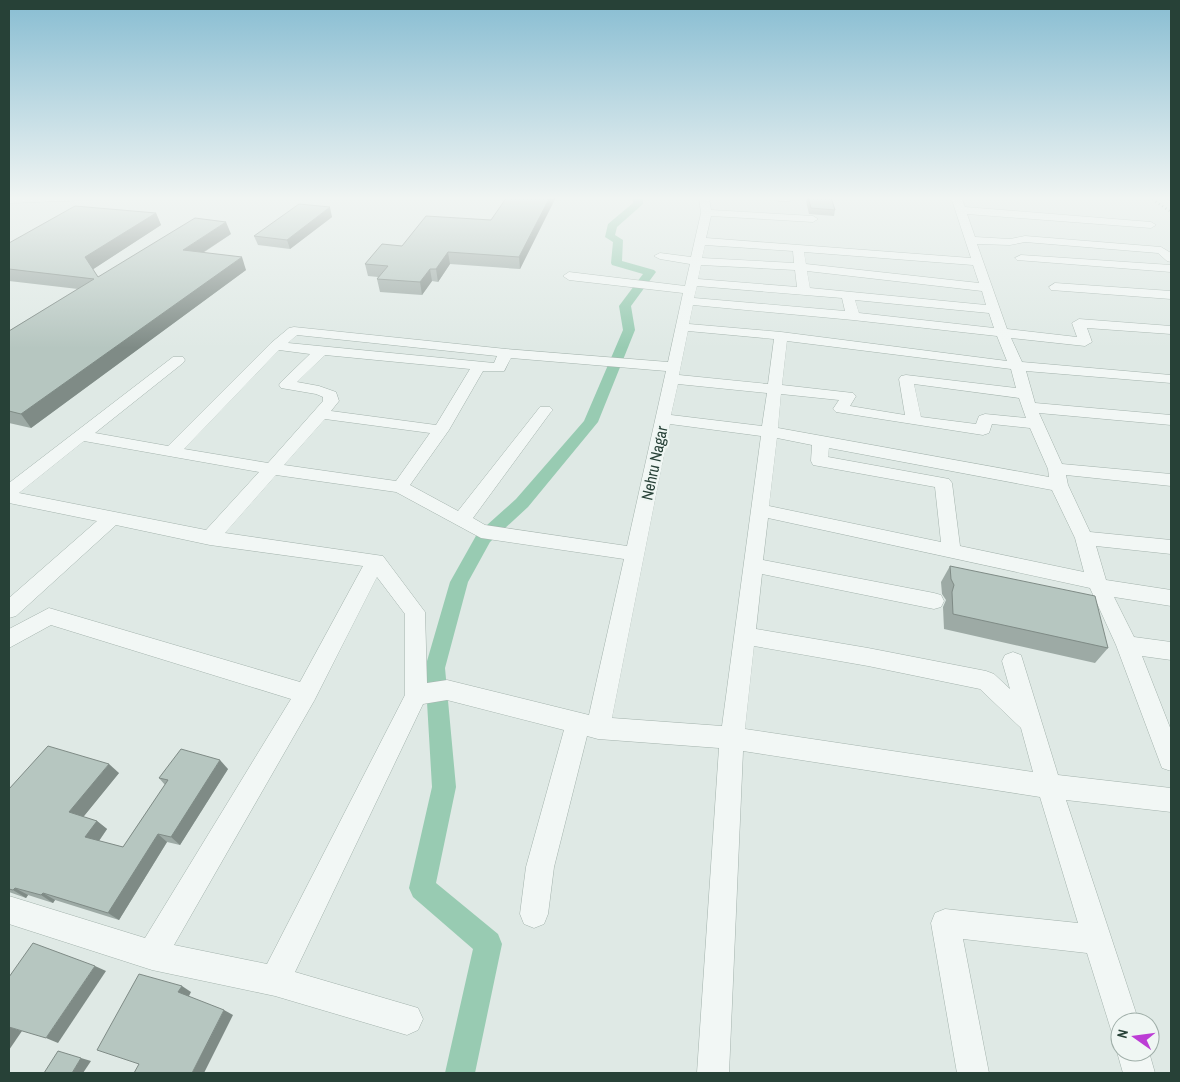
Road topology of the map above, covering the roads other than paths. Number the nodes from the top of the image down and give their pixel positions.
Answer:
1 (698, 247) edge
2 (791, 247) edge
3 (972, 247) edge
4 (1130, 247) edge
5 (798, 248) junction
6 (660, 256) dead end
7 (1021, 258) dead end
8 (1171, 259) edge
9 (695, 261) junction
10 (978, 262) junction
11 (800, 267) junction
12 (1171, 269) edge
13 (569, 276) dead end
14 (640, 285) joint
15 (1055, 287) dead end
16 (987, 288) junction
17 (690, 291) junction
18 (804, 291) junction
19 (847, 295) junction
20 (1171, 295) edge
21 (994, 310) junction
22 (853, 316) junction
23 (683, 327) junction
24 (1171, 330) edge
25 (1002, 333) junction
26 (782, 336) junction
27 (276, 346) junction
28 (321, 351) junction
29 (506, 353) junction
30 (178, 360) dead end
31 (478, 366) junction
32 (1017, 366) junction
33 (672, 373) junction
34 (1171, 379) edge
35 (775, 388) junction
36 (1027, 400) junction
37 (545, 410) dead end
38 (321, 414) junction
39 (663, 419) junction
40 (1171, 420) edge
41 (914, 421) junction
42 (1036, 424) junction
43 (440, 430) junction
44 (771, 432) junction
45 (82, 436) junction
46 (821, 441) junction
47 (171, 452) junction
48 (270, 469) junction
49 (1058, 477) junction
50 (1171, 480) edge
51 (400, 487) junction
52 (9, 492) edge
53 (9, 497) edge
54 (761, 510) junction
55 (112, 518) junction
56 (462, 519) junction
57 (210, 538) junction
58 (1084, 538) junction
59 (1171, 547) edge
60 (951, 550) junction
61 (635, 554) junction
62 (376, 561) junction
63 (754, 565) junction
64 (1098, 584) junction
65 (1171, 598) edge
66 (934, 601) dead end
67 (9, 610) edge
68 (745, 636) junction
69 (9, 639) edge
70 (1127, 644) junction
71 (1171, 651) edge
72 (1013, 661) dead end
73 (431, 693) junction
74 (306, 694) junction
75 (1030, 722) junction
76 (588, 726) junction
77 (732, 738) junction
78 (1171, 760) edge
79 (1049, 786) junction
80 (1171, 800) edge
81 (9, 910) edge
82 (534, 914) dead end
83 (1097, 940) junction
84 (152, 955) junction
85 (276, 981) junction
86 (1120, 1012) edge
87 (407, 1019) dead end
88 (712, 1073) edge
89 (973, 1073) edge

1 - 9 street, Nehru Nagar
2 - 5 street
3 - 10 street
4 - 8 street
5 - 10 street
5 - 11 street
6 - 9 street
7 - 12 street
9 - 11 street
9 - 17 street, Nehru Nagar
10 - 16 street
11 - 16 street
11 - 18 street
13 - 14 street
14 - 17 street
15 - 20 street
16 - 21 street
17 - 18 street
17 - 22 street
17 - 23 street, Nehru Nagar
18 - 19 street
19 - 21 street
19 - 22 street
21 - 25 street
22 - 25 street
23 - 26 street
23 - 33 street, Nehru Nagar
24 - 25 street
25 - 32 street
26 - 32 street
26 - 35 street
27 - 28 street
27 - 29 street
27 - 47 street
28 - 31 street
28 - 38 street
29 - 31 street
29 - 33 street
30 - 45 street
31 - 43 street
32 - 34 street
32 - 36 street
33 - 35 street
33 - 39 street, Nehru Nagar
35 - 41 street
35 - 44 street
36 - 40 street
36 - 41 street
36 - 42 street
37 - 56 street
38 - 43 street
38 - 48 street
39 - 44 street
39 - 61 street, Nehru Nagar
41 - 42 street
42 - 49 street
43 - 51 street
44 - 46 street
44 - 54 street
45 - 47 street
45 - 52 street
46 - 49 street
46 - 60 street
47 - 48 street
48 - 51 street
48 - 57 street
49 - 50 street
49 - 58 street
51 - 56 street
53 - 55 street
54 - 60 street
54 - 63 street
55 - 57 street
55 - 67 street
56 - 61 street
57 - 62 street
58 - 59 street
58 - 64 street
60 - 64 street
61 - 76 street, Nehru Nagar
62 - 73 street
62 - 74 street
63 - 66 street
63 - 68 street
64 - 65 street
64 - 70 street
68 - 75 street
68 - 77 street
69 - 74 street
70 - 71 street
70 - 78 street
72 - 75 street
73 - 76 street
73 - 85 street
74 - 84 street
75 - 79 street
76 - 77 street
76 - 82 street, Nehru Nagar
77 - 79 street
77 - 88 street
79 - 80 street
79 - 83 street
81 - 84 street
83 - 86 street
83 - 89 street
84 - 85 street
85 - 87 street

